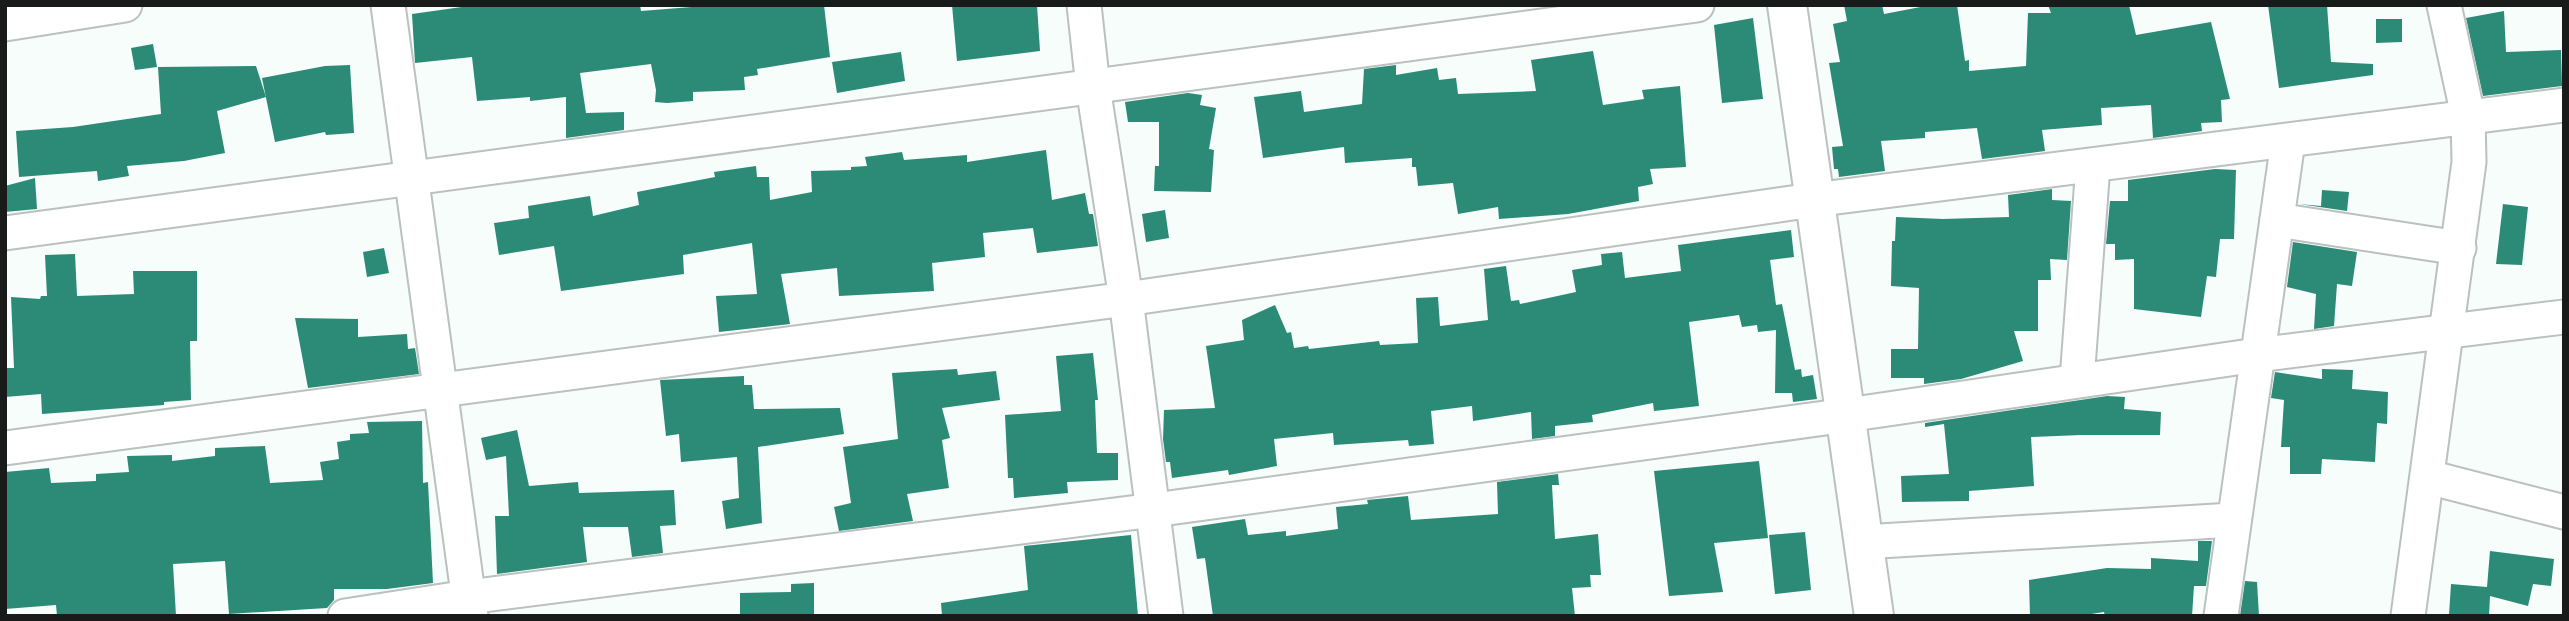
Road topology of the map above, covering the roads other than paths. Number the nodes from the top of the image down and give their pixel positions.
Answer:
1 (125, 5) edge
2 (388, 5) edge
3 (1084, 5) edge
4 (1697, 5) edge
5 (1787, 5) edge
6 (2444, 5) edge
7 (5, 23) edge
8 (1093, 87) junction
9 (2564, 105) edge
10 (2468, 116) junction
11 (2288, 141) junction
12 (2093, 165) junction
13 (411, 179) junction
14 (1813, 200) junction
15 (2277, 220) junction
16 (5, 233) edge
17 (2459, 248) junction
18 (1126, 299) junction
19 (2564, 317) edge
20 (2446, 330) junction
21 (2258, 355) junction
22 (2077, 380) junction
23 (440, 390) junction
24 (1847, 415) junction
25 (5, 448) edge
26 (2428, 477) junction
27 (1154, 510) junction
28 (2564, 512) edge
29 (2233, 520) junction
30 (1863, 542) junction
31 (470, 606) edge
32 (345, 616) edge
33 (1166, 616) edge
34 (1874, 616) edge
35 (2221, 616) edge
36 (2408, 616) edge

1 - 7 street
2 - 13 street
3 - 8 street
4 - 8 street
5 - 14 street
6 - 10 street
8 - 13 street
8 - 18 street
9 - 10 street
10 - 11 street
10 - 17 street
11 - 12 street
11 - 15 street
12 - 14 street
12 - 22 street
13 - 16 street
13 - 23 street
14 - 18 street
14 - 24 street
15 - 17 street
15 - 21 street
17 - 20 street
18 - 23 street
18 - 27 street
19 - 20 street
20 - 21 street
20 - 26 street
21 - 22 street
21 - 29 street
22 - 24 street
23 - 25 street
23 - 31 street
24 - 27 street
24 - 30 street
26 - 28 street
26 - 36 street
27 - 31 street
27 - 33 street
29 - 30 street
29 - 35 street
30 - 34 street
31 - 32 street

